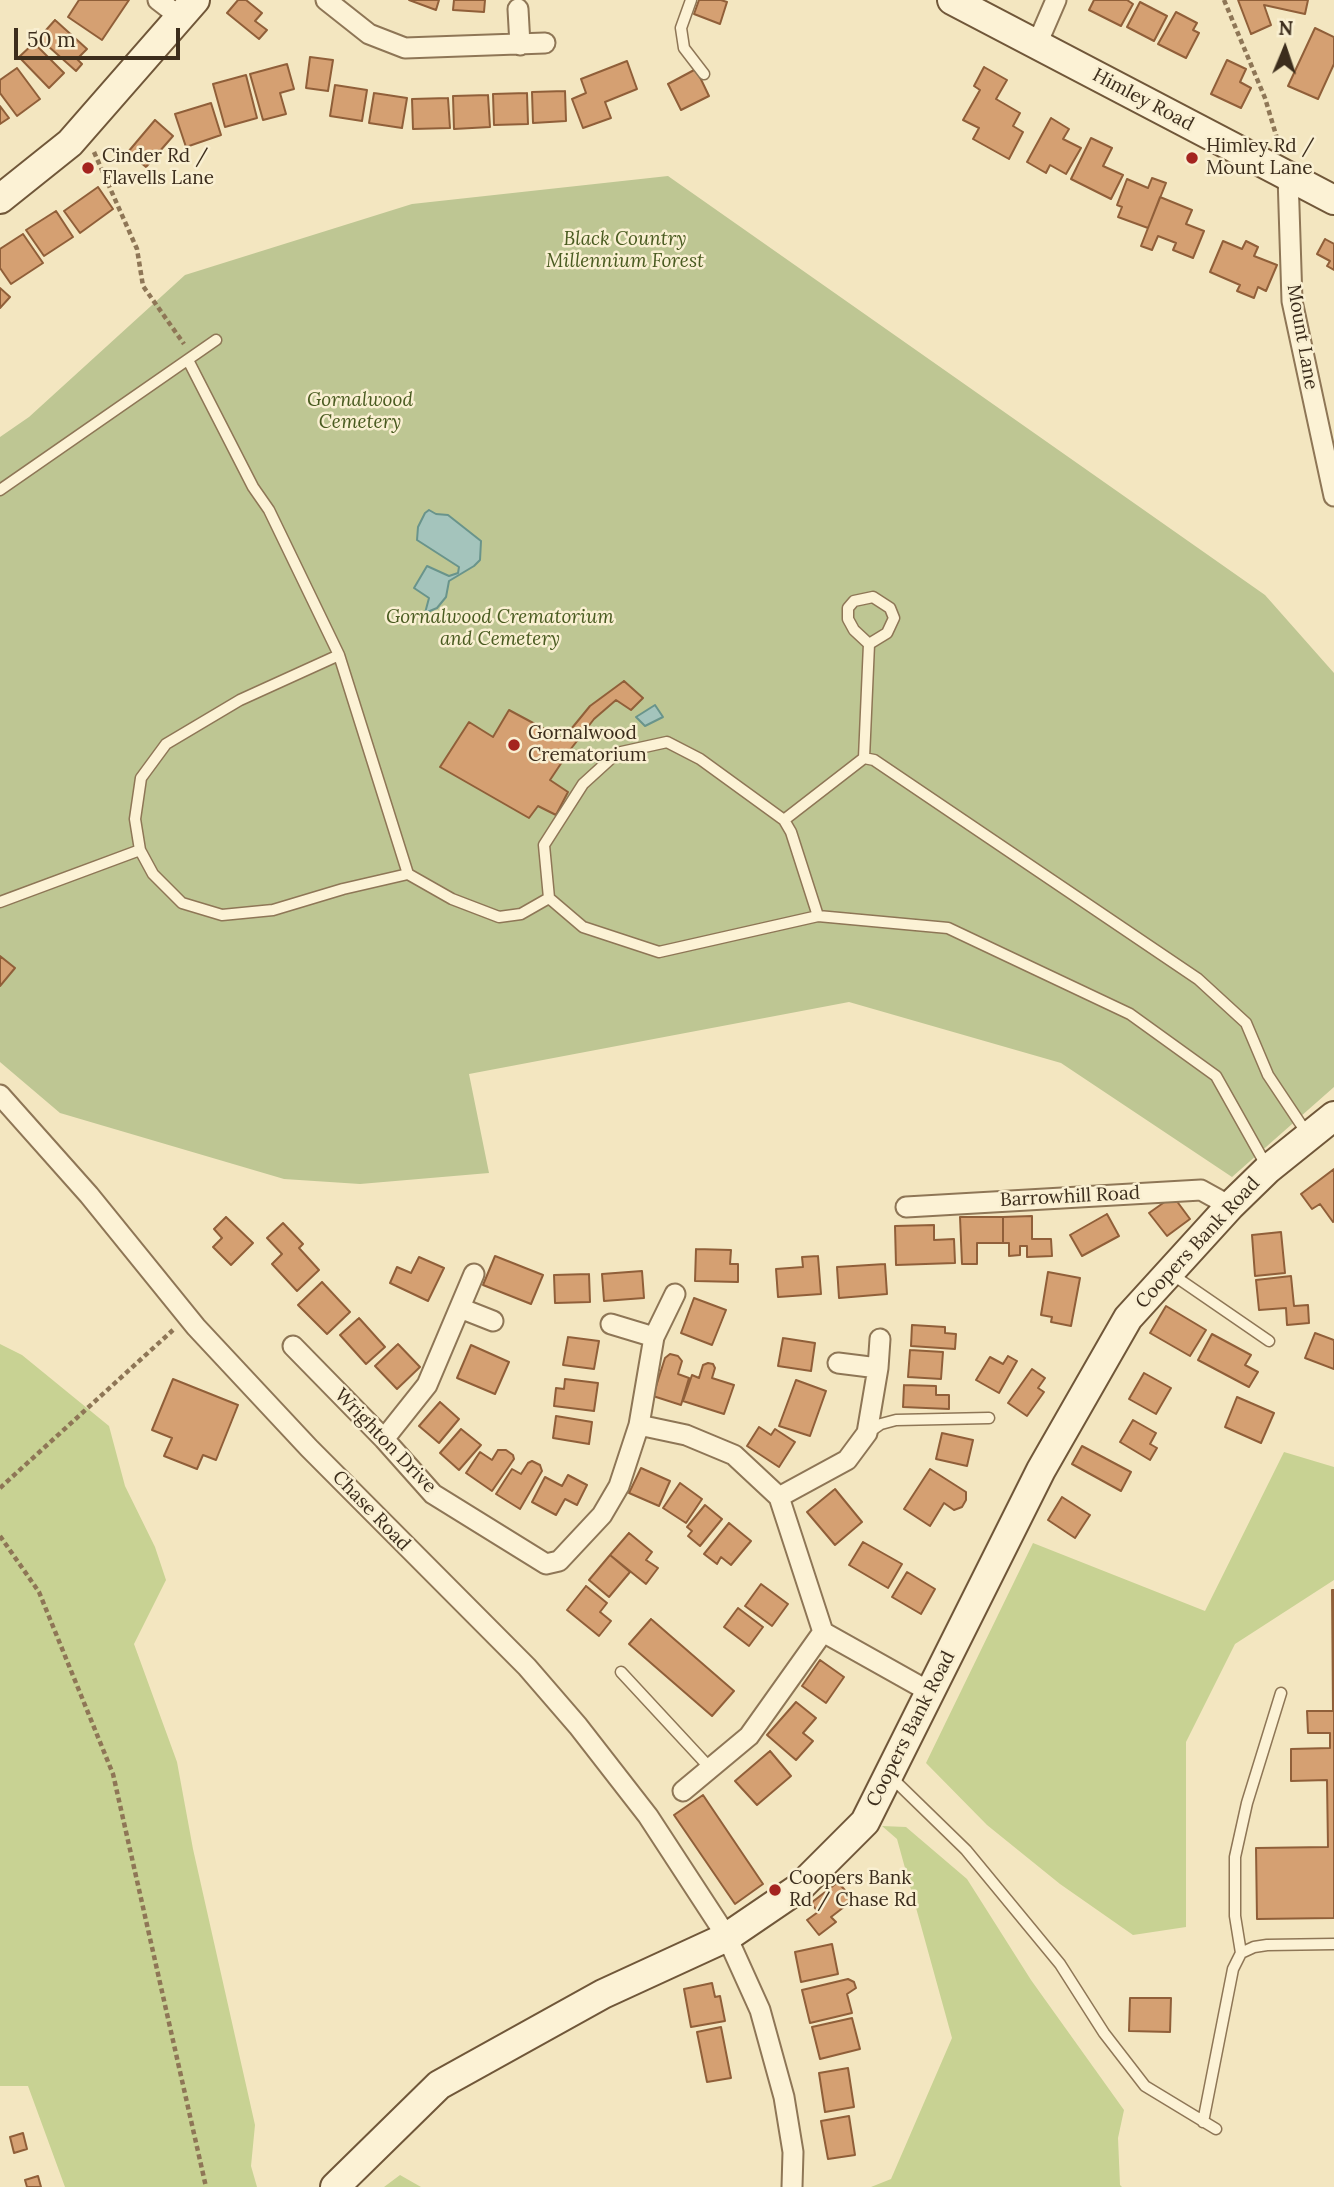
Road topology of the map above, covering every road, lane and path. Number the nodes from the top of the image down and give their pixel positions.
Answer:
1 (158, 0) edge
2 (326, 0) edge
3 (691, 0) edge
4 (952, 0) edge
5 (1056, 0) edge
6 (1224, 0) edge
7 (187, 9) edge
8 (519, 9) dead end
9 (545, 43) dead end
10 (1037, 44) junction
11 (520, 45) junction
12 (704, 74) dead end
13 (84, 127) junction
14 (1288, 176) junction
15 (0, 199) edge
16 (1334, 200) edge
17 (216, 340) dead end
18 (191, 358) junction
19 (0, 490) edge
20 (1334, 496) edge
21 (869, 644) junction
22 (339, 655) junction
23 (864, 758) junction
24 (784, 820) junction
25 (140, 850) junction
26 (408, 874) junction
27 (549, 898) junction
28 (0, 902) edge
29 (818, 916) junction
30 (0, 1095) edge
31 (1334, 1116) edge
32 (1308, 1136) junction
33 (1268, 1169) junction
34 (1230, 1206) junction
35 (906, 1207) dead end
36 (1169, 1273) junction
37 (474, 1275) dead end
38 (675, 1294) dead end
39 (460, 1308) junction
40 (182, 1310) junction
41 (492, 1321) dead end
42 (611, 1324) dead end
43 (654, 1337) junction
44 (880, 1339) dead end
45 (1269, 1341) dead end
46 (293, 1346) dead end
47 (838, 1363) dead end
48 (878, 1368) junction
49 (989, 1418) dead end
50 (639, 1425) junction
51 (867, 1433) junction
52 (384, 1439) junction
53 (0, 1488) edge
54 (779, 1497) junction
55 (0, 1536) edge
56 (823, 1632) junction
57 (621, 1672) dead end
58 (930, 1692) junction
59 (1280, 1693) dead end
60 (710, 1768) junction
61 (888, 1774) junction
62 (682, 1791) dead end
63 (727, 1937) junction
64 (1334, 1944) edge
65 (1241, 1953) junction
66 (1203, 2122) junction
67 (1216, 2129) dead end
68 (206, 2187) edge
69 (335, 2187) edge
70 (792, 2187) edge

1 - 7 street
2 - 11 street
3 - 12 lane
4 - 10 street, Himley Road
5 - 10 street
6 - 14 path
7 - 13 street
8 - 11 street
9 - 11 street
10 - 14 street, Himley Road
13 - 15 street
13 - 18 path
14 - 16 street, Himley Road
14 - 20 street, Mount Lane
17 - 18 lane
18 - 19 lane
18 - 22 lane
21 - 21 lane
21 - 23 lane
22 - 25 lane
22 - 26 lane
23 - 24 lane
23 - 32 lane
24 - 27 lane
24 - 29 lane
25 - 26 lane
25 - 28 lane
26 - 27 lane
27 - 29 lane
29 - 33 lane
30 - 40 street, Chase Road
31 - 32 street, Coopers Bank Road
32 - 33 street, Coopers Bank Road
33 - 34 street, Coopers Bank Road
34 - 35 street, Barrowhill Road
34 - 36 street, Coopers Bank Road
36 - 45 lane
36 - 58 street, Coopers Bank Road
37 - 39 street
38 - 43 street
39 - 41 street
39 - 52 street
40 - 53 path
40 - 63 street, Chase Road
42 - 43 street
43 - 50 street
44 - 48 street
46 - 52 street, Wrighton Drive
47 - 48 street
48 - 51 street
49 - 51 lane
50 - 52 street, Wrighton Drive
50 - 54 street
51 - 54 street
54 - 56 street
55 - 68 path
56 - 58 street
56 - 60 street
57 - 60 lane
58 - 61 street, Coopers Bank Road
59 - 65 lane
60 - 62 street
61 - 63 street, Coopers Bank Road
61 - 66 lane
63 - 69 street, Coopers Bank Road
63 - 70 street, Chase Road
64 - 65 lane
65 - 66 lane
66 - 67 lane

